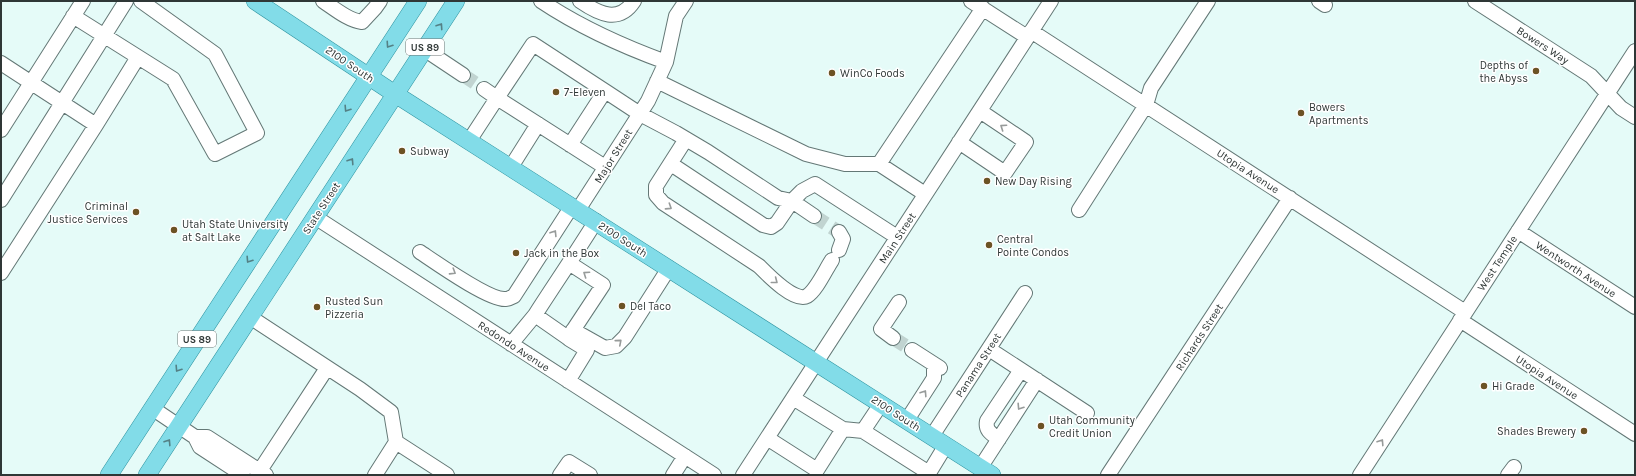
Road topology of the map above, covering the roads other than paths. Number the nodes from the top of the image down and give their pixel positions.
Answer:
1 (83, 1) edge
2 (126, 1) edge
3 (141, 1) edge
4 (255, 1) edge
5 (323, 1) edge
6 (380, 1) edge
7 (418, 1) edge
8 (456, 1) edge
9 (541, 1) edge
10 (686, 1) edge
11 (1051, 1) edge
12 (1208, 1) edge
13 (1475, 1) edge
14 (588, 3) edge
15 (631, 5) edge
16 (977, 5) edge
17 (73, 16) junction
18 (1029, 34) junction
19 (104, 36) junction
20 (424, 49) junction
21 (1635, 51) edge
22 (138, 57) junction
23 (666, 62) junction
24 (1, 63) edge
25 (463, 75) tunnel mouth
26 (369, 76) junction
27 (657, 81) junction
28 (31, 82) junction
29 (484, 89) tunnel mouth
30 (605, 91) junction
31 (395, 94) junction
32 (1607, 94) junction
33 (497, 98) junction
34 (62, 103) junction
35 (1146, 105) junction
36 (980, 111) junction
37 (640, 114) junction
38 (1635, 117) edge
39 (538, 124) junction
40 (96, 125) junction
41 (1, 130) edge
42 (686, 139) junction
43 (469, 141) junction
44 (960, 142) junction
45 (570, 145) junction
46 (671, 164) junction
47 (879, 164) junction
48 (511, 167) junction
49 (605, 167) junction
50 (925, 194) junction
51 (1290, 198) junction
52 (1, 200) edge
53 (792, 201) junction
54 (575, 208) junction
55 (1079, 210) dead end
56 (814, 216) tunnel mouth
57 (315, 217) junction
58 (596, 221) junction
59 (1518, 231) junction
60 (838, 232) dead end
61 (898, 237) junction
62 (420, 252) dead end
63 (569, 263) junction
64 (669, 268) junction
65 (1, 273) edge
66 (1025, 293) dead end
67 (899, 302) dead end
68 (1635, 307) edge
69 (535, 315) junction
70 (1463, 316) junction
71 (250, 317) junction
72 (570, 334) junction
73 (893, 338) tunnel mouth
74 (511, 344) junction
75 (988, 349) junction
76 (912, 350) tunnel mouth
77 (816, 362) junction
78 (327, 368) junction
79 (1021, 370) junction
80 (1037, 380) junction
81 (568, 381) junction
82 (793, 398) junction
83 (881, 404) junction
84 (152, 408) junction
85 (1087, 413) dead end
86 (906, 420) junction
87 (179, 426) junction
88 (843, 429) junction
89 (863, 431) junction
90 (1635, 434) edge
91 (196, 436) junction
92 (767, 438) junction
93 (999, 439) junction
94 (939, 441) junction
95 (396, 442) junction
96 (685, 456) junction
97 (986, 471) edge
98 (821, 473) edge
99 (261, 474) edge
100 (930, 474) edge
101 (109, 475) edge
102 (147, 475) edge
103 (243, 475) edge
104 (375, 475) edge
105 (447, 475) edge
106 (560, 475) edge
107 (590, 475) edge
108 (673, 475) edge
109 (714, 475) edge
110 (743, 475) edge
111 (1108, 475) edge
112 (1360, 475) edge

1 - 17 street
2 - 19 street
3 - 22 street
4 - 26 main road, 2100 South
5 - 6 street
7 -> 26 main road, US 89
20 -> 8 main road, State Street / US 89
9 - 23 street
10 - 23 street, Major Street
11 - 18 street, Main Street
12 - 35 street
13 - 32 street, Bowers Way
14 - 15 street
16 - 18 street, Utopia Avenue
16 - 47 street
17 - 19 street
17 - 28 street
18 - 35 street, Utopia Avenue
18 - 36 street, Main Street
19 - 22 street
19 - 34 street
20 - 25 street
20 - 31 main road, State Street / US 89
21 - 32 street, West Temple
22 - 40 street
23 - 27 street, Major Street
24 - 28 street
26 - 31 main road, 2100 South
26 -> 84 main road, US 89
27 - 37 street, Major Street
27 - 47 street
28 - 34 street
28 - 41 street
29 - 33 street
30 - 33 street
30 - 37 street
30 - 45 street
31 - 43 main road, 2100 South
57 -> 31 main road, State Street / US 89
32 - 38 street, Bowers Way
32 - 59 street, West Temple
33 - 39 street
33 - 43 street
34 - 40 street
34 - 52 street
35 - 51 street, Utopia Avenue
35 - 55 street
36 - 44 street, Main Street
44 -> 36 street
37 - 42 street
37 - 49 street, Major Street
39 - 45 street
39 - 48 street
40 - 65 street
42 - 46 street
42 - 53 street
43 - 48 main road, 2100 South
44 - 50 street, Main Street
45 - 49 street
46 - 53 street
46 -> 60 street
47 - 50 street
48 - 54 main road, 2100 South
49 - 54 street, Major Street
50 - 61 street, Main Street
51 - 70 street, Utopia Avenue
51 - 111 street, Richards Street
53 - 56 street
53 - 61 street
54 - 58 main road, 2100 South
62 -> 54 street, Major Street
57 - 71 main road, State Street / US 89
57 - 74 street, Redondo Avenue
58 - 63 street
58 - 64 main road, 2100 South
59 - 68 street, Wentworth Avenue
59 - 70 street, West Temple
61 - 77 street, Main Street
63 - 69 street
72 -> 63 street
72 -> 64 street
64 - 77 main road, 2100 South
66 - 75 street, Panama Street
67 - 73 street
69 - 72 street
69 - 74 street
70 - 90 street, Utopia Avenue
112 -> 70 street, West Temple
71 - 78 street
71 - 87 main road, State Street / US 89
72 - 81 street
74 - 81 street, Redondo Avenue
75 - 79 street
75 - 94 street, Panama Street
86 -> 76 street
77 - 82 street, Main Street
77 - 83 main road, 2100 South
78 - 95 street
78 - 99 street
79 - 80 street
79 - 93 street
80 - 85 street
80 -> 93 street
81 - 96 street, Redondo Avenue
82 - 88 street
82 - 92 street, Main Street
83 - 86 main road, 2100 South
83 - 89 street
84 - 87 street
84 - 101 main road, US 89
86 - 94 main road, 2100 South
87 - 91 street
102 -> 87 main road, State Street / US 89
88 - 89 street
88 - 98 street
89 - 100 street
91 - 99 street
91 - 103 street
92 - 98 street
92 - 110 street, Main Street
93 - 97 street
94 - 97 main road, 2100 South
94 - 100 street, Panama Street
95 - 104 street
95 - 105 street
96 - 108 street
96 - 109 street, Redondo Avenue
106 - 107 street

